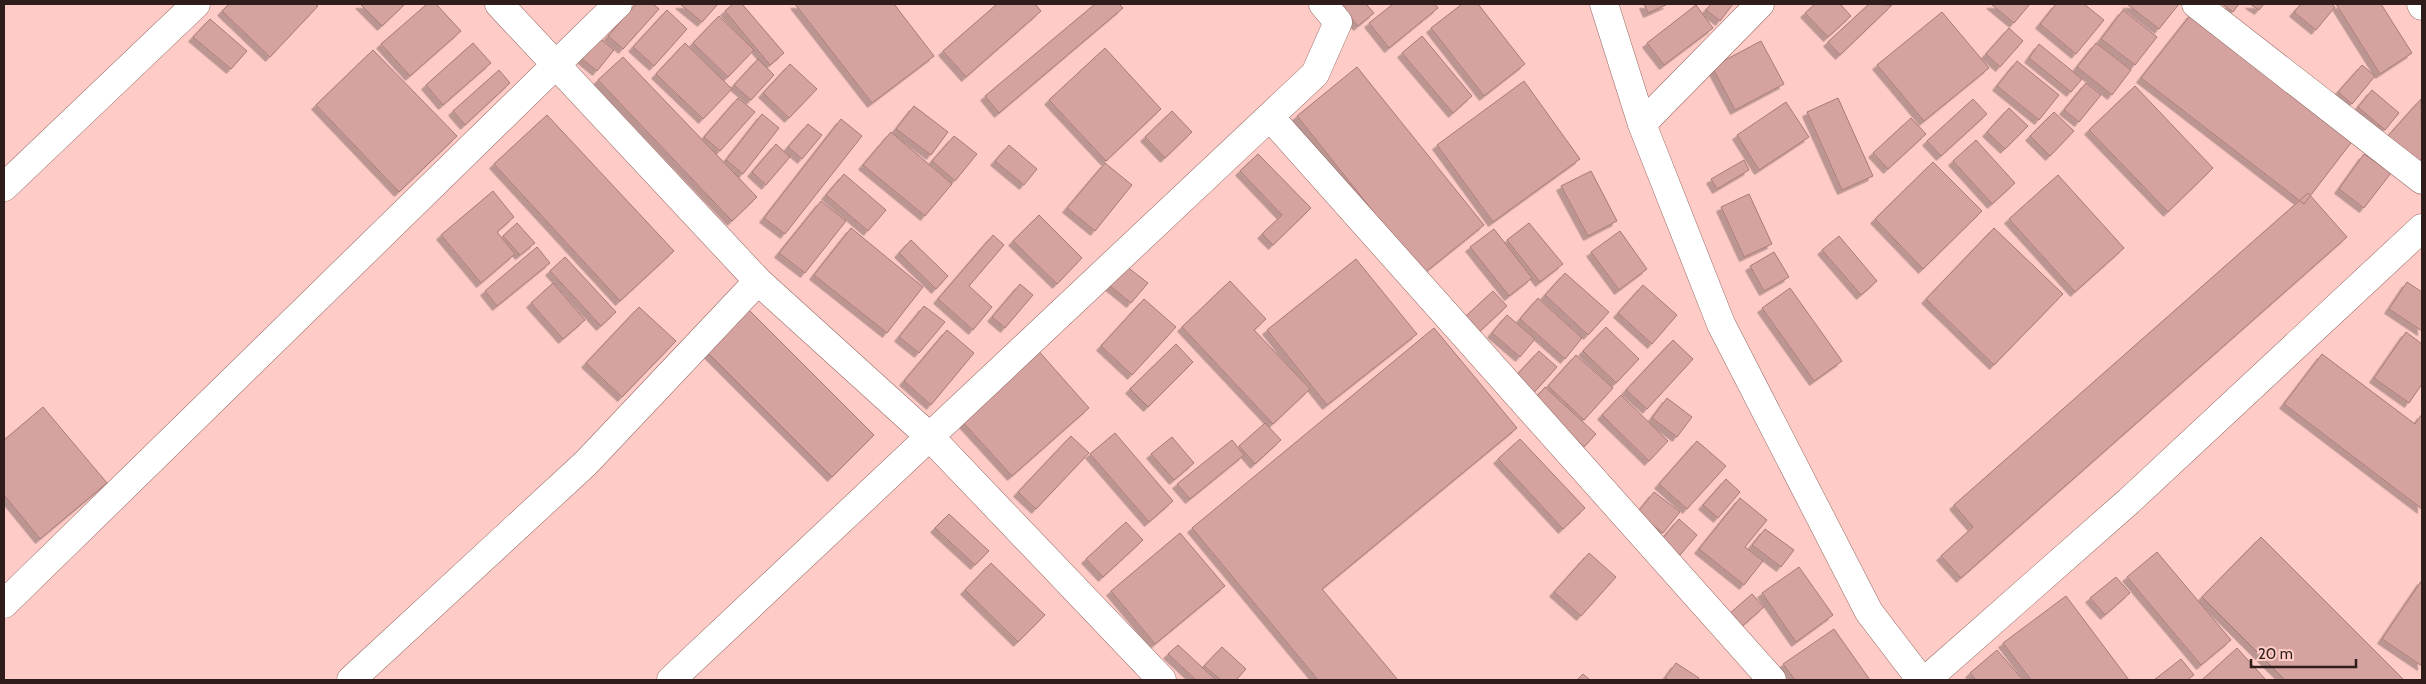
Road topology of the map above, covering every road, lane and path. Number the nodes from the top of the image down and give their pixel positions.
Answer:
1 (196, 4) edge
2 (499, 4) edge
3 (618, 4) edge
4 (1323, 4) edge
5 (1604, 4) edge
6 (1760, 4) edge
7 (2196, 4) edge
8 (554, 64) junction
9 (1270, 117) junction
10 (1642, 124) junction
11 (2422, 180) edge
12 (4, 187) edge
13 (2422, 228) edge
14 (758, 281) junction
15 (930, 437) junction
16 (4, 604) edge
17 (351, 680) edge
18 (671, 680) edge
19 (1162, 680) edge
20 (1772, 680) edge
21 (1921, 680) edge
22 (1926, 680) edge

1 - 12 street
2 - 8 street
3 - 8 street
4 - 9 street
5 - 10 street
6 - 10 street
7 - 11 street
8 - 14 street
8 - 16 street
9 - 15 street
9 - 20 street
10 - 21 street
13 - 22 street
14 - 15 street
14 - 17 street
15 - 18 street
15 - 19 street

